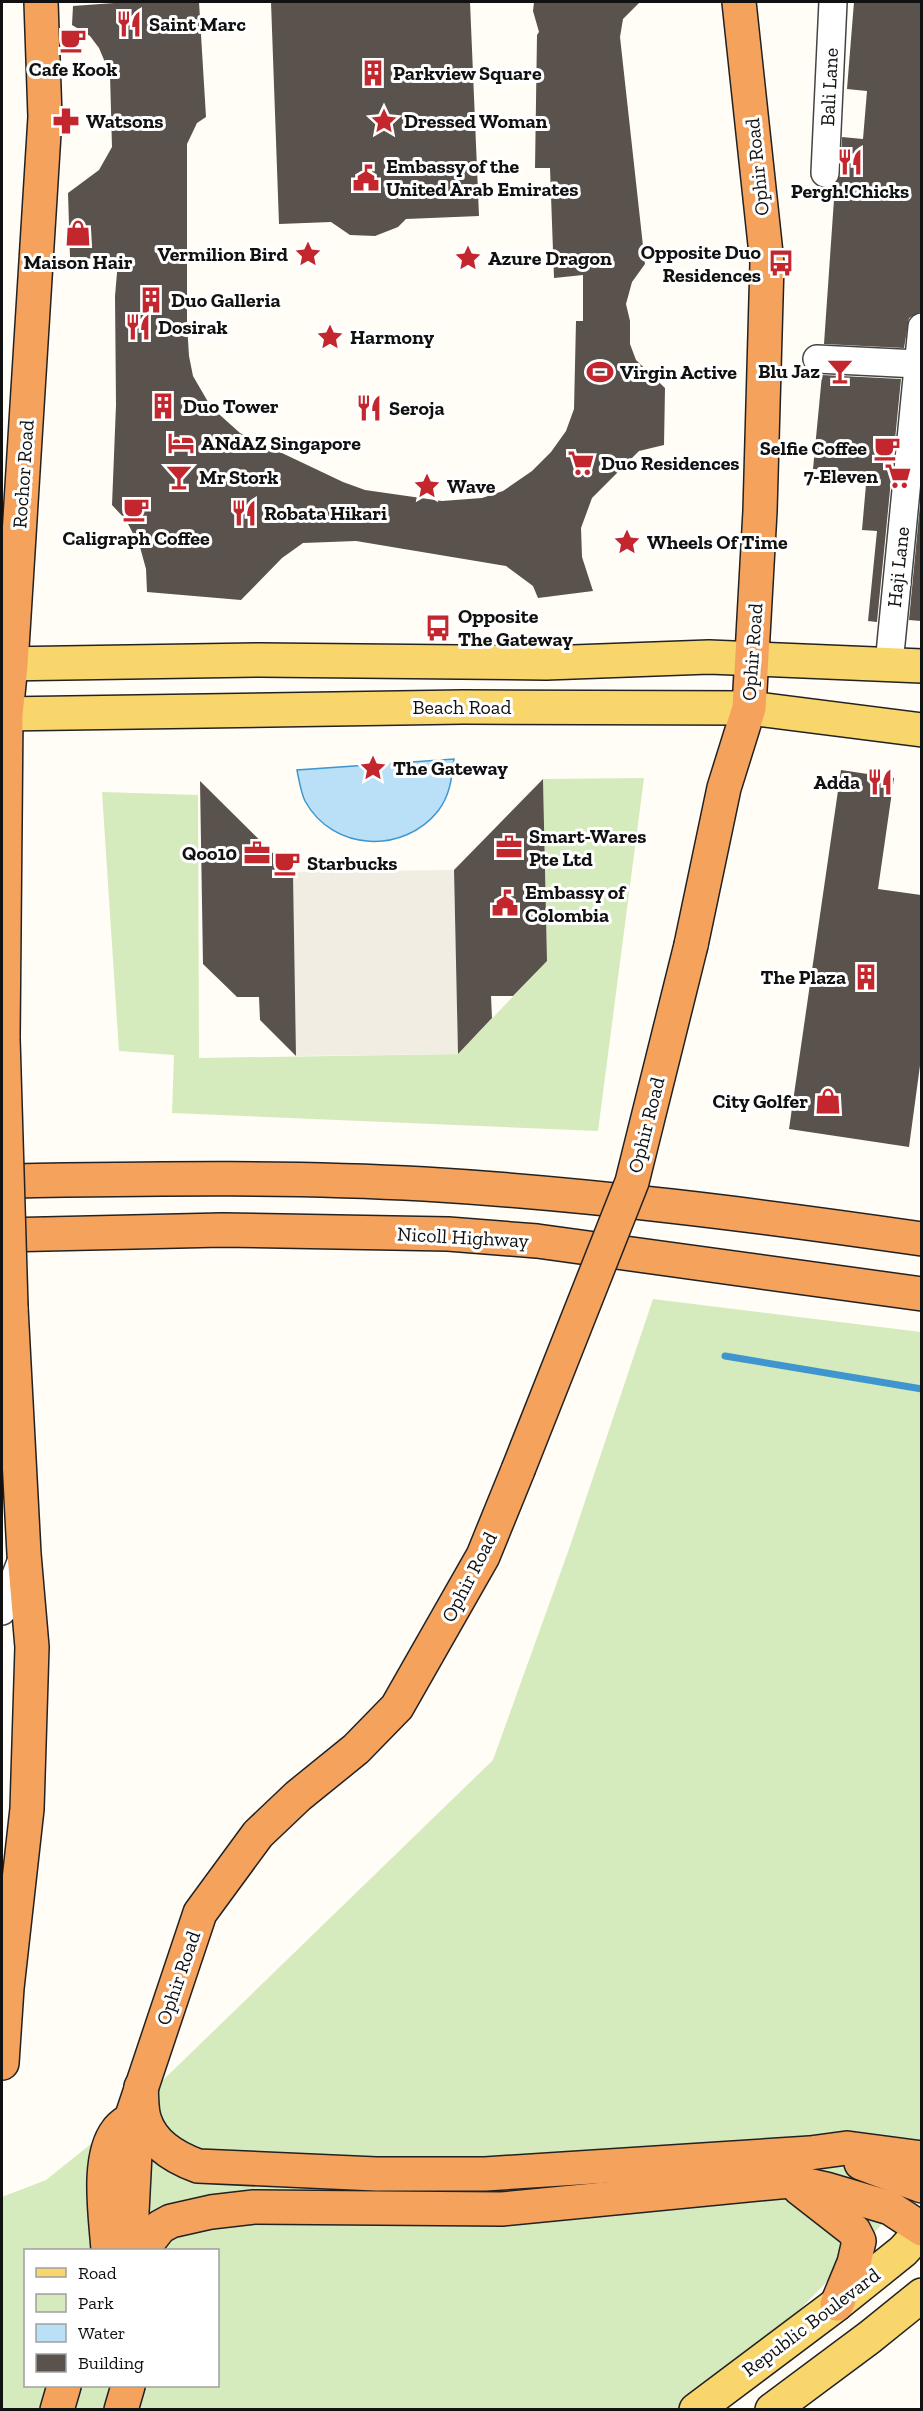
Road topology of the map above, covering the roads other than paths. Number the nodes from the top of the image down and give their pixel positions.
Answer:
1 (41, 2) edge
2 (739, 2) edge
3 (833, 2) edge
4 (825, 173) dead end
5 (921, 327) edge
6 (817, 359) dead end
7 (918, 364) junction
8 (752, 657) junction
9 (6, 664) edge
10 (889, 664) junction
11 (921, 666) edge
12 (749, 708) junction
13 (4, 714) edge
14 (921, 730) edge
15 (2, 1181) edge
16 (2, 1235) edge
17 (921, 1239) edge
18 (921, 1294) edge
19 (24, 1554) junction
20 (2, 1611) edge
21 (4, 1975) edge
22 (2, 2063) edge
23 (141, 2085) junction
24 (810, 2153) junction
25 (921, 2158) edge
26 (790, 2181) junction
27 (921, 2186) edge
28 (921, 2230) edge
29 (116, 2246) edge
30 (143, 2249) edge
31 (921, 2295) edge
32 (837, 2304) junction
33 (63, 2387) edge
34 (127, 2387) edge
35 (57, 2409) edge
36 (121, 2409) edge
37 (696, 2409) edge
38 (772, 2409) edge

1 - 9 highway, Rochor Road
2 - 8 highway, Ophir Road
3 - 4 street, Bali Lane
5 - 7 street, Haji Lane
6 - 7 street
7 - 10 street, Haji Lane
8 - 9 main road
8 - 10 main road
8 - 12 highway, Ophir Road
9 - 13 highway, Rochor Road
10 - 11 main road
12 - 13 main road, Beach Road
12 - 14 main road, Beach Road
12 - 23 highway, Ophir Road, bridge
13 - 19 highway, Rochor Road, bridge
15 - 17 highway
16 - 18 highway, Nicoll Highway
19 - 20 street
19 - 21 highway, Rochor Road
21 - 22 highway, Rochor Road
23 - 24 highway
23 - 29 highway, Ophir Road
24 - 25 highway
24 - 27 highway
26 - 28 highway
26 - 30 highway
26 - 32 highway
28 - 32 main road, Republic Boulevard
31 - 38 main road
32 - 37 main road, Republic Boulevard
33 - 35 highway
34 - 36 highway

